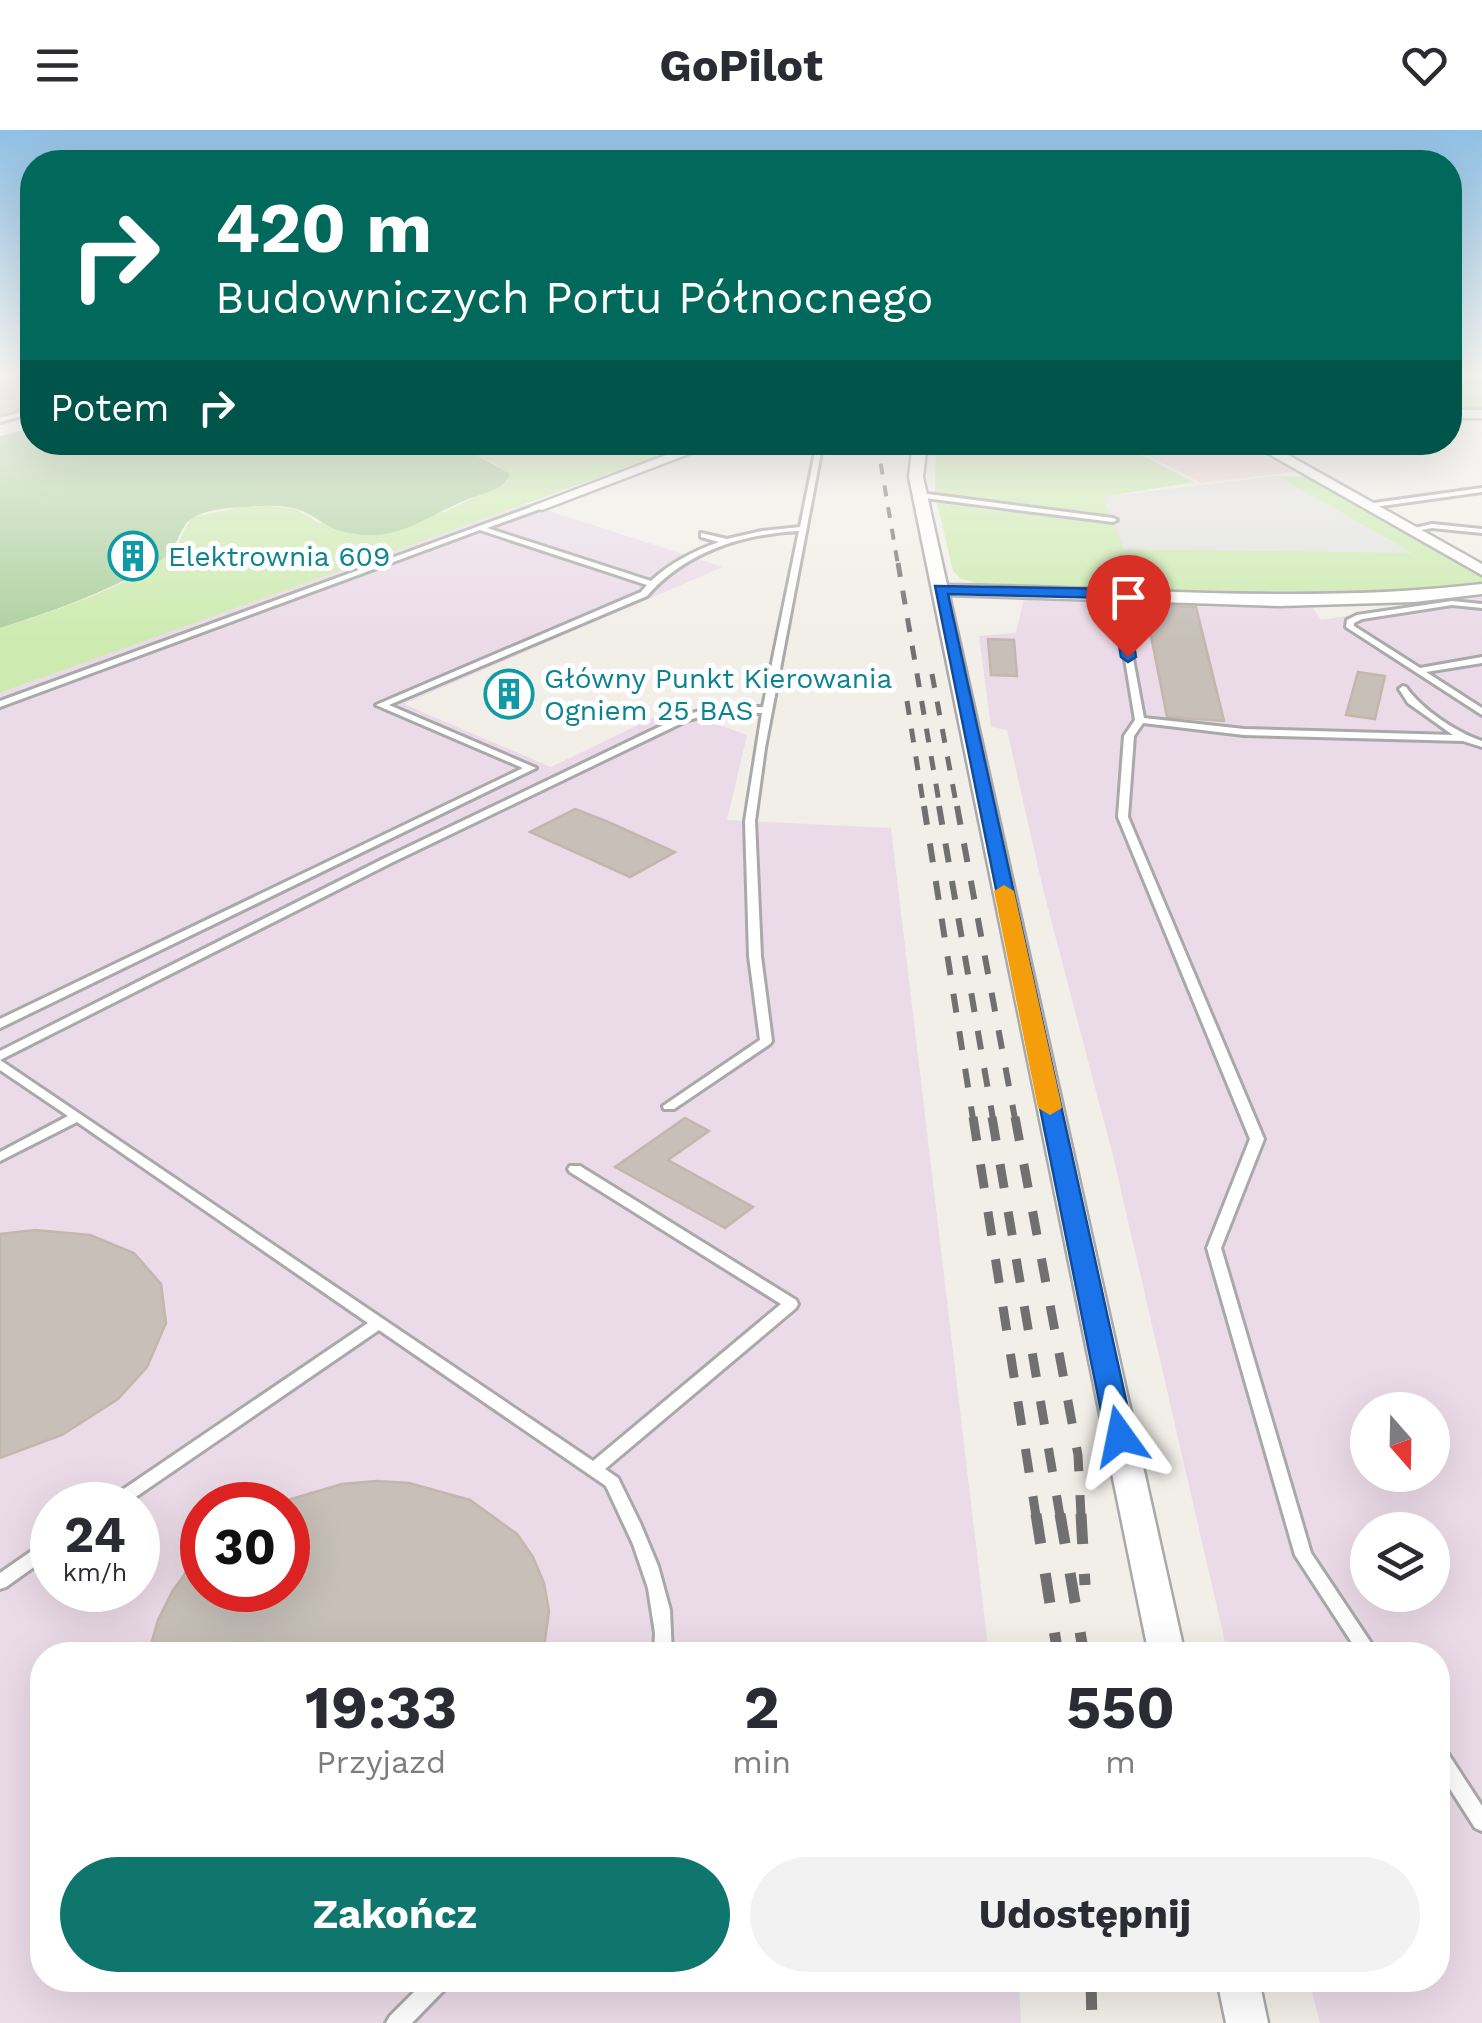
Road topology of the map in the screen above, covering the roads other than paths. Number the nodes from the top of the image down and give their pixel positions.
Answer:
1 (659, 462) edge
2 (816, 462) edge
3 (918, 462) edge
4 (1291, 462) edge
5 (1482, 490) edge
6 (920, 495) junction
7 (1367, 506) junction
8 (537, 507) joint
9 (1113, 520) dead end
10 (480, 528) junction
11 (803, 528) junction
12 (1410, 530) junction
13 (1482, 531) edge
14 (704, 535) dead end
15 (728, 542) junction
16 (1482, 570) edge
17 (651, 584) junction
18 (1482, 589) edge
19 (940, 590) junction
20 (1117, 594) junction
21 (1482, 606) edge
22 (1482, 660) edge
23 (1418, 671) junction
24 (1403, 689) dead end
25 (0, 704) edge
26 (768, 710) junction
27 (1482, 712) edge
28 (1140, 720) junction
29 (1464, 738) junction
30 (1482, 744) edge
31 (0, 1024) edge
32 (0, 1056) edge
33 (0, 1064) edge
34 (669, 1106) dead end
35 (76, 1117) junction
36 (0, 1158) edge
37 (575, 1169) dead end
38 (378, 1323) junction
39 (594, 1470) junction
40 (146, 1482) edge
41 (30, 1561) edge
42 (0, 1582) edge
43 (664, 1642) edge
44 (1164, 1642) edge
45 (1361, 1642) edge
46 (1450, 1773) edge
47 (1482, 1822) edge
48 (428, 1992) edge
49 (1241, 1992) edge
50 (397, 2023) edge
51 (1247, 2023) edge

1 - 8 street
2 - 11 lane
3 - 6 street
4 - 7 street
5 - 7 lane
6 - 9 lane
6 - 19 street
7 - 12 street
8 - 10 lane
10 - 17 lane
10 - 25 lane
11 - 15 lane
11 - 26 lane
12 - 13 lane
12 - 16 street
14 - 15 lane
15 - 17 lane
17 - 31 lane
18 - 20 street
19 - 20 street
19 - 44 street
20 - 28 lane
21 - 23 lane
22 - 23 lane
23 - 27 lane
24 - 29 lane
26 - 32 lane
26 - 34 lane
28 - 29 lane
28 - 45 lane
29 - 30 lane
33 - 35 lane
35 - 36 lane
35 - 38 lane
37 - 39 lane
38 - 39 lane
38 - 40 lane
39 - 43 lane
41 - 42 lane
46 - 47 lane
48 - 50 lane
49 - 51 street

